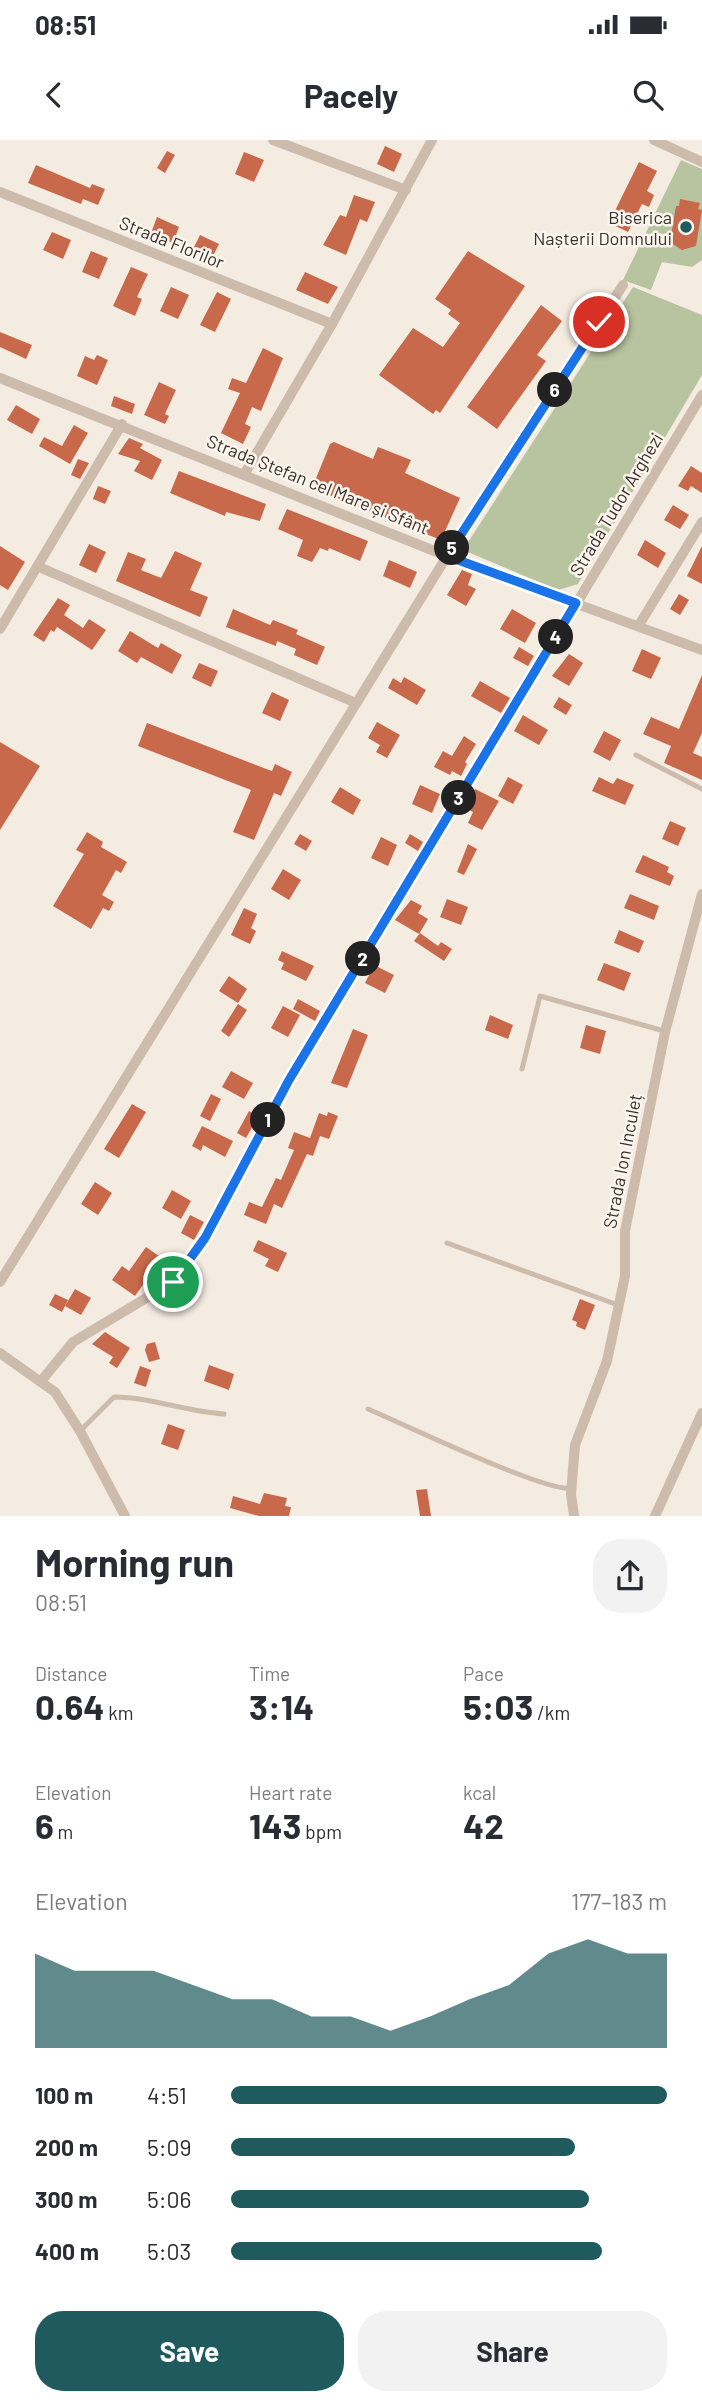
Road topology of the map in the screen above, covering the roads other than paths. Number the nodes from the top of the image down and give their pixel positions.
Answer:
1 (273, 140) edge
2 (432, 140) edge
3 (654, 140) edge
4 (702, 162) edge
5 (406, 190) junction
6 (0, 192) edge
7 (623, 285) dead end
8 (332, 324) junction
9 (0, 378) edge
10 (702, 395) edge
11 (122, 424) junction
12 (246, 473) junction
13 (702, 522) edge
14 (447, 556) junction
15 (39, 568) junction
16 (576, 603) junction
17 (639, 625) junction
18 (0, 628) edge
19 (702, 650) edge
20 (356, 703) junction
21 (636, 755) dead end
22 (702, 789) edge
23 (702, 894) edge
24 (665, 1032) junction
25 (522, 1069) dead end
26 (447, 1243) dead end
27 (0, 1282) edge
28 (618, 1305) junction
29 (0, 1353) edge
30 (42, 1380) junction
31 (368, 1409) dead end
32 (702, 1413) edge
33 (224, 1414) dead end
34 (80, 1431) junction
35 (571, 1488) junction
36 (125, 1516) edge
37 (574, 1516) edge
38 (654, 1516) edge

1 - 5 street
2 - 5 street
3 - 4 street
5 - 8 street
6 - 8 street, Strada Florilor
7 - 14 street
8 - 12 street
9 - 11 street, Strada Ștefan cel Mare și Sfânt
10 - 16 street, Strada Tudor Arghezi
11 - 12 street, Strada Ștefan cel Mare și Sfânt
11 - 15 street
12 - 14 street, Strada Ștefan cel Mare și Sfânt
13 - 17 street
14 - 16 street, Strada Ștefan cel Mare și Sfânt
14 - 20 street
15 - 18 street
15 - 20 street
16 - 17 street, Strada Ștefan cel Mare și Sfânt
16 - 30 street, Strada Tudor Arghezi
17 - 19 street, Strada Ștefan cel Mare și Sfânt
20 - 27 street
21 - 22 lane
23 - 24 street, Strada Ion Inculeț
24 - 25 lane
24 - 28 street, Strada Ion Inculeț
26 - 28 lane
28 - 35 street, Strada Ion Inculeț
29 - 30 street
30 - 34 street
31 - 35 lane
32 - 38 street
33 - 34 lane
34 - 36 street
35 - 37 street, Strada Ion Inculeț

